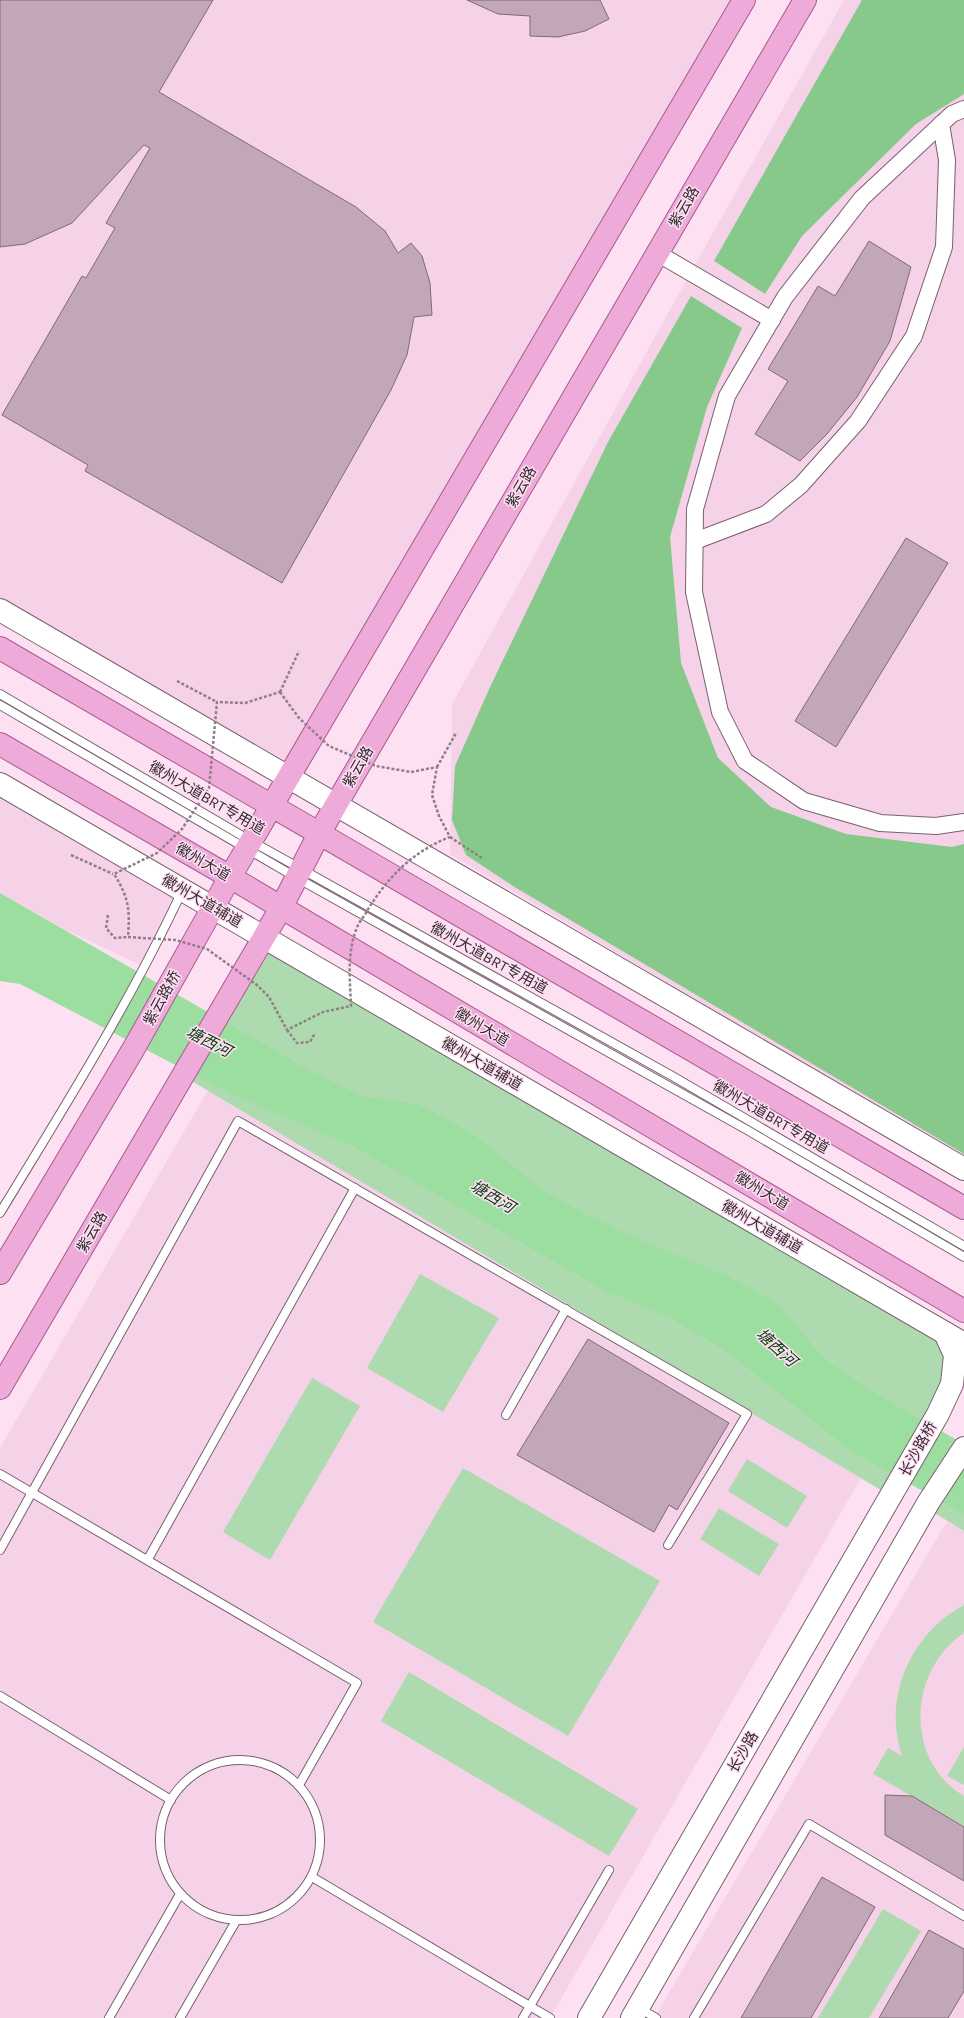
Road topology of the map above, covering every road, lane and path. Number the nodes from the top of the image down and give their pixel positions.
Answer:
1 (744, 0) edge
2 (805, 0) edge
3 (964, 109) edge
4 (941, 124) junction
5 (657, 253) junction
6 (772, 320) junction
7 (695, 541) junction
8 (0, 610) edge
9 (0, 648) edge
10 (299, 651) dead end
11 (177, 681) dead end
12 (280, 692) junction
13 (0, 694) edge
14 (217, 702) junction
15 (0, 705) edge
16 (456, 733) dead end
17 (0, 744) edge
18 (437, 767) junction
19 (289, 778) junction
20 (0, 784) edge
21 (336, 805) junction
22 (272, 806) junction
23 (964, 822) edge
24 (319, 834) junction
25 (450, 837) junction
26 (249, 845) junction
27 (71, 855) dead end
28 (482, 858) dead end
29 (299, 873) junction
30 (114, 874) junction
31 (230, 878) junction
32 (182, 890) junction
33 (213, 908) junction
34 (281, 908) junction
35 (108, 915) dead end
36 (128, 937) junction
37 (263, 937) junction
38 (287, 1030) junction
39 (315, 1033) dead end
40 (964, 1169) edge
41 (356, 1188) junction
42 (964, 1208) edge
43 (0, 1212) edge
44 (964, 1246) edge
45 (964, 1257) edge
46 (0, 1273) edge
47 (566, 1309) junction
48 (964, 1311) edge
49 (945, 1333) junction
50 (964, 1344) edge
51 (0, 1388) edge
52 (506, 1415) dead end
53 (964, 1448) edge
54 (0, 1474) edge
55 (898, 1485) joint
56 (32, 1492) junction
57 (668, 1545) dead end
58 (0, 1550) edge
59 (148, 1559) junction
60 (0, 1696) edge
61 (299, 1785) junction
62 (171, 1800) junction
63 (609, 1870) dead end
64 (312, 1877) junction
65 (180, 1894) junction
66 (964, 1916) edge
67 (236, 1921) junction
68 (530, 2006) junction
69 (642, 2015) edge
70 (109, 2018) edge
71 (180, 2018) edge
72 (523, 2018) edge
73 (550, 2018) edge
74 (589, 2018) edge
75 (694, 2018) edge

1 - 19 main road
2 - 5 main road, 紫云路
3 - 4 street
4 - 6 street
4 - 7 street
5 - 6 street
5 - 21 main road, 紫云路
6 - 7 street
7 - 23 street
8 - 19 street
9 - 22 main road
10 - 12 path
11 - 14 path
12 - 14 path, bridge
12 - 18 path, bridge
13 - 26 lane, 徽州大道BRT专用道
14 - 30 path, bridge
15 - 26 lane, 徽州大道BRT专用道
16 - 18 path
17 - 31 main road, 徽州大道
18 - 25 path, bridge
19 - 21 street
19 - 22 main road
20 - 32 street, 徽州大道辅道
21 - 24 main road, 紫云路
21 - 40 street
22 - 24 main road
22 - 26 main road
24 - 29 main road, 紫云路
24 - 42 main road
25 - 28 path
25 - 38 path, bridge
26 - 29 lane, 徽州大道BRT专用道
26 - 31 main road
27 - 30 path
29 - 34 main road, 紫云路
29 - 44 lane, 徽州大道BRT专用道
29 - 45 lane, 徽州大道BRT专用道
30 - 36 path, bridge
31 - 33 main road
31 - 34 main road, 徽州大道
32 - 33 street, 徽州大道辅道
32 - 43 lane
33 - 37 street, 徽州大道辅道
33 - 46 main road, 紫云路桥
34 - 37 main road, 紫云路
34 - 48 main road, 徽州大道
35 - 36 path
36 - 38 path, bridge
37 - 49 street, 徽州大道辅道
37 - 51 main road, 紫云路
38 - 39 path
41 - 47 lane
41 - 56 lane
41 - 59 lane
47 - 52 lane
47 - 57 lane
49 - 50 street, 徽州大道辅道
49 - 55 street, 长沙路桥
53 - 69 street
54 - 56 lane
55 - 74 street, 长沙路
56 - 58 lane
56 - 59 lane
59 - 61 lane
60 - 62 lane
61 - 62 lane
61 - 64 lane
62 - 65 lane
63 - 68 lane
64 - 67 lane
64 - 68 lane
65 - 67 lane
65 - 70 lane
66 - 75 lane
67 - 71 lane
68 - 72 lane
68 - 73 lane

